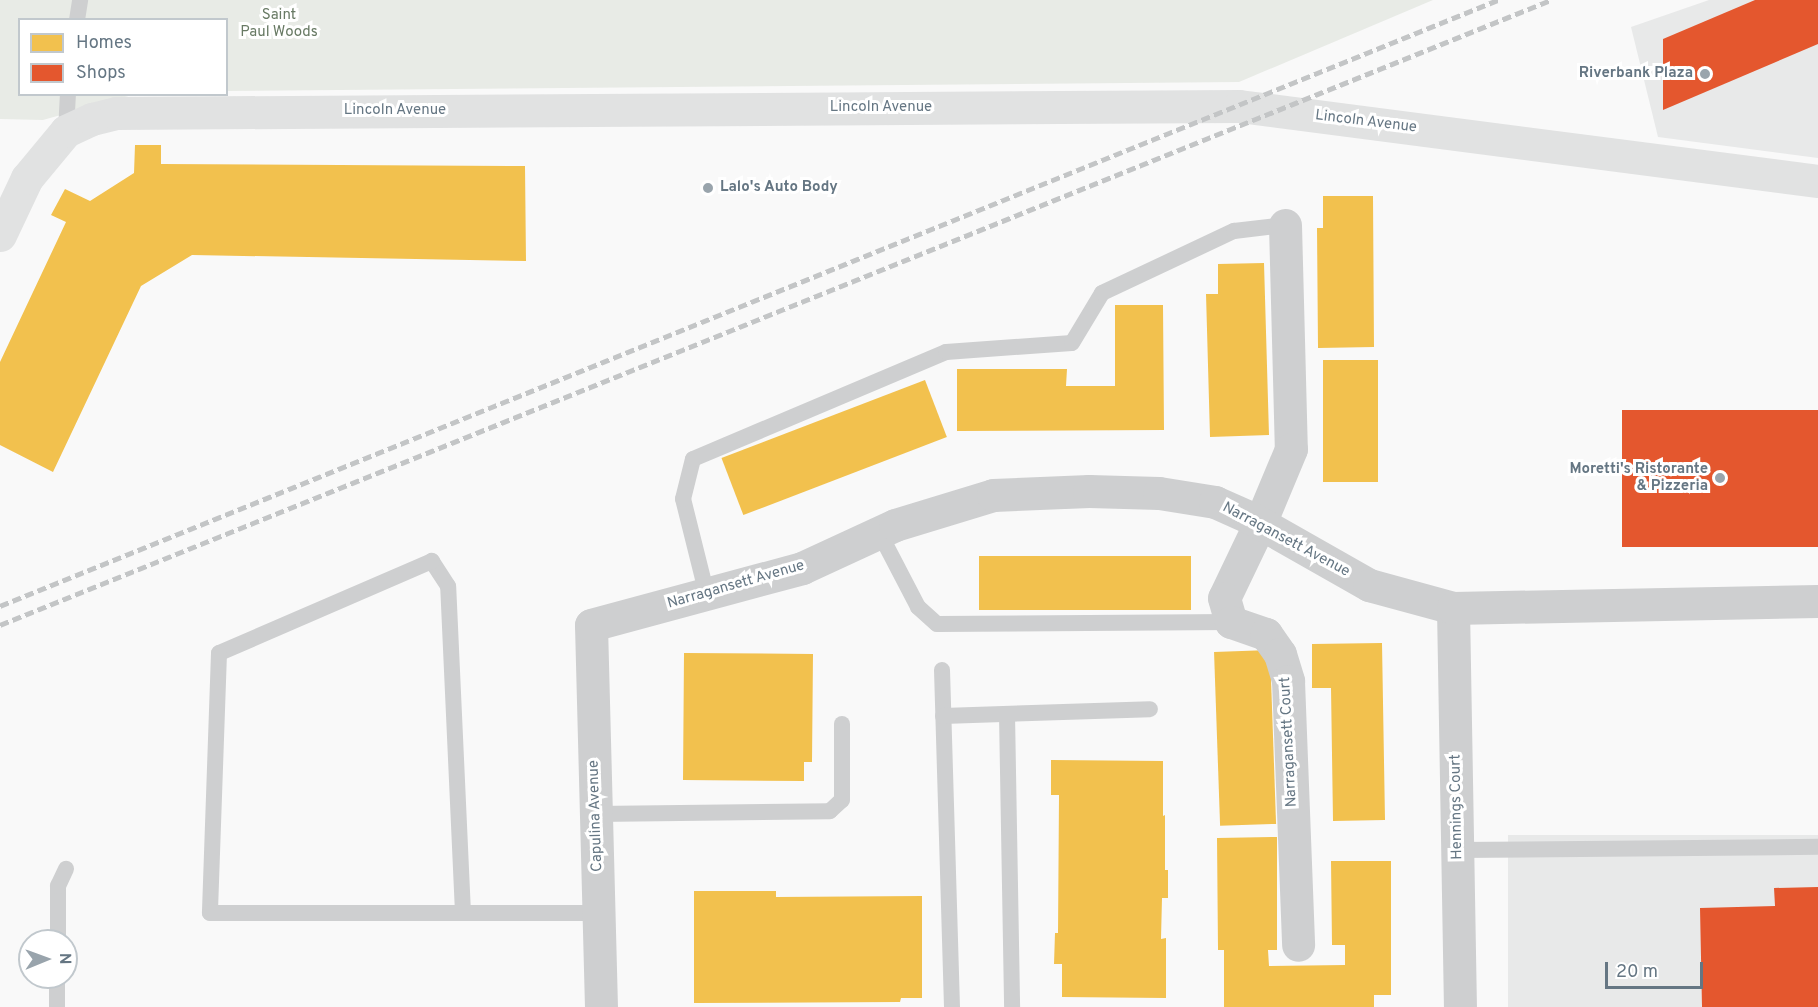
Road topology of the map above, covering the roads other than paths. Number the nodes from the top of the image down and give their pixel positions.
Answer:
1 (80, 0) edge
2 (77, 18) edge
3 (68, 96) edge
4 (66, 131) junction
5 (1818, 182) edge
6 (1285, 225) joint
7 (0, 235) edge
8 (1260, 523) junction
9 (879, 532) junction
10 (707, 595) junction
11 (1818, 601) edge
12 (1453, 608) junction
13 (1231, 622) junction
14 (591, 625) joint
15 (942, 670) dead end
16 (1150, 709) dead end
17 (1007, 714) junction
18 (943, 716) junction
19 (842, 724) dead end
20 (596, 814) junction
21 (1818, 847) edge
22 (1457, 850) junction
23 (66, 869) dead end
24 (464, 913) junction
25 (599, 913) junction
26 (58, 929) edge
27 (1298, 945) dead end
28 (57, 989) edge
29 (57, 1007) edge
30 (601, 1007) edge
31 (951, 1007) edge
32 (1012, 1007) edge
33 (1460, 1007) edge

1 - 2 lane
3 - 4 lane
4 - 5 main road, Lincoln Avenue
4 - 7 main road, Lincoln Avenue
6 - 8 street
6 - 10 lane
8 - 9 street, Narragansett Avenue
8 - 12 street, Narragansett Avenue
8 - 13 street
9 - 10 street, Narragansett Avenue
9 - 13 lane
10 - 14 street, Narragansett Avenue
11 - 12 street, Narragansett Avenue
12 - 22 street, Hennings Court
13 - 27 street, Narragansett Court
14 - 20 street, Capulina Avenue
15 - 18 lane
16 - 17 lane
17 - 18 lane
17 - 32 lane
18 - 31 lane
19 - 20 lane
20 - 25 street, Capulina Avenue
21 - 22 lane
22 - 33 street, Hennings Court
23 - 26 lane
24 - 24 lane
24 - 25 lane
25 - 30 street, Capulina Avenue
28 - 29 lane

